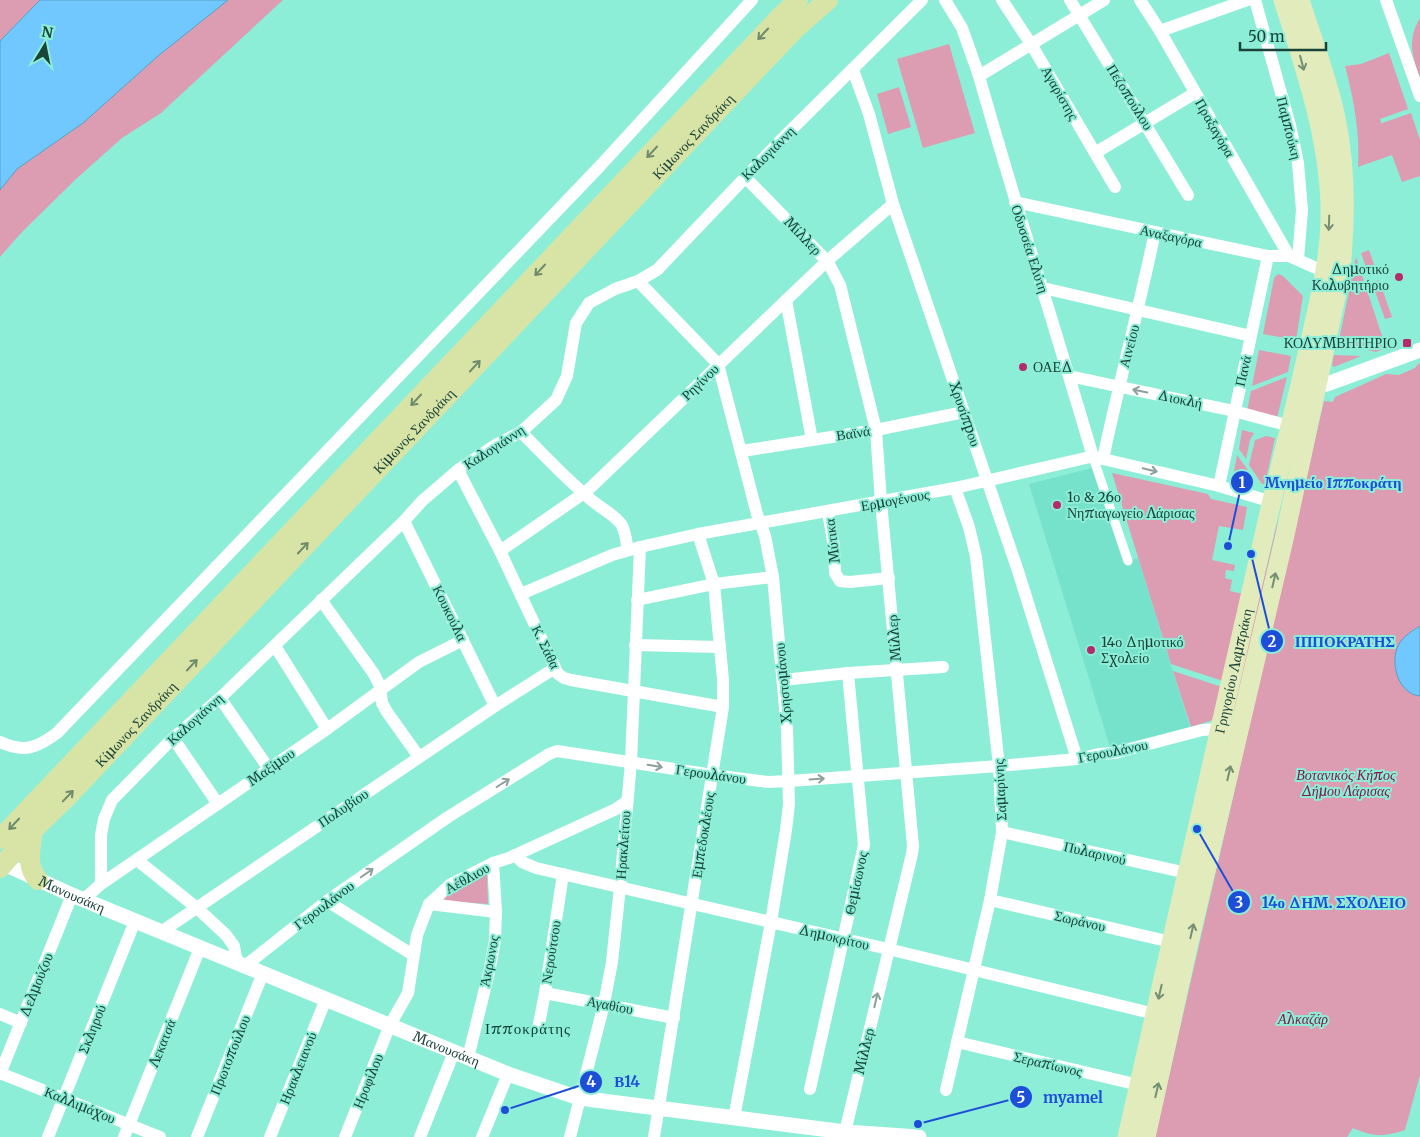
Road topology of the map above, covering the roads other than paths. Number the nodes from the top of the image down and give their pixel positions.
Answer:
1 (752, 0) edge
2 (798, 0) edge
3 (828, 0) edge
4 (922, 0) edge
5 (945, 0) edge
6 (1002, 0) edge
7 (1070, 0) edge
8 (1104, 0) edge
9 (1140, 0) edge
10 (1247, 0) edge
11 (1254, 0) edge
12 (1283, 0) edge
13 (1300, 0) edge
14 (1386, 0) edge
15 (1078, 14) junction
16 (1160, 31) junction
17 (1031, 44) junction
18 (853, 70) junction
19 (979, 76) junction
20 (1195, 93) junction
21 (1420, 96) edge
22 (1146, 123) junction
23 (1095, 153) junction
24 (745, 177) junction
25 (1115, 188) dead end
26 (1188, 194) dead end
27 (1015, 202) junction
28 (894, 204) junction
29 (1155, 232) junction
30 (1268, 256) junction
31 (1294, 258) junction
32 (827, 261) junction
33 (1325, 272) junction
34 (638, 281) junction
35 (1043, 288) junction
36 (786, 300) junction
37 (1139, 309) junction
38 (1251, 336) junction
39 (1420, 350) edge
40 (718, 364) junction
41 (1070, 376) junction
42 (1315, 384) junction
43 (1119, 386) junction
44 (1234, 411) junction
45 (964, 412) junction
46 (1299, 428) junction
47 (876, 430) junction
48 (521, 432) junction
49 (812, 440) junction
50 (742, 451) junction
51 (1098, 458) junction
52 (458, 470) junction
53 (988, 480) junction
54 (1219, 486) junction
55 (955, 488) junction
56 (584, 494) junction
57 (881, 502) junction
58 (1272, 502) junction
59 (828, 512) junction
60 (404, 521) junction
61 (760, 523) junction
62 (698, 534) junction
63 (634, 549) junction
64 (500, 551) junction
65 (1128, 561) dead end
66 (772, 577) junction
67 (889, 578) junction
68 (714, 584) junction
69 (520, 594) junction
70 (321, 600) junction
71 (637, 600) junction
72 (463, 640) junction
73 (634, 645) junction
74 (275, 646) junction
75 (720, 647) junction
76 (943, 667) dead end
77 (555, 668) junction
78 (897, 669) junction
79 (848, 673) junction
80 (783, 680) junction
81 (381, 690) junction
82 (633, 692) junction
83 (220, 698) junction
84 (495, 706) junction
85 (723, 707) junction
86 (327, 729) junction
87 (1220, 730) junction
88 (1239, 734) junction
89 (173, 738) junction
90 (0, 742) edge
91 (419, 757) junction
92 (1077, 759) junction
93 (631, 762) junction
94 (999, 766) junction
95 (269, 769) junction
96 (906, 772) junction
97 (713, 775) junction
98 (857, 776) junction
99 (789, 781) junction
100 (626, 802) junction
101 (218, 804) junction
102 (33, 830) junction
103 (1002, 832) junction
104 (0, 839) edge
105 (515, 855) junction
106 (137, 860) junction
107 (493, 863) junction
108 (1, 865) edge
109 (1187, 873) junction
110 (563, 874) junction
111 (38, 880) junction
112 (101, 884) junction
113 (620, 887) junction
114 (77, 898) junction
115 (990, 900) junction
116 (327, 901) junction
117 (429, 904) junction
118 (692, 905) junction
119 (197, 908) junction
120 (496, 912) junction
121 (135, 921) junction
122 (771, 922) junction
123 (161, 932) junction
124 (843, 939) junction
125 (1171, 942) junction
126 (200, 948) junction
127 (888, 949) junction
128 (413, 955) junction
129 (241, 964) junction
130 (973, 971) junction
131 (262, 973) junction
132 (545, 993) junction
133 (326, 999) junction
134 (604, 1004) junction
135 (0, 1014) edge
136 (1155, 1014) junction
137 (674, 1018) junction
138 (21, 1023) junction
139 (390, 1025) junction
140 (538, 1029) dead end
141 (957, 1042) junction
142 (461, 1055) junction
143 (0, 1073) edge
144 (508, 1074) junction
145 (1139, 1085) junction
146 (810, 1090) dead end
147 (946, 1090) dead end
148 (64, 1098) junction
149 (579, 1098) junction
150 (659, 1109) junction
151 (734, 1118) junction
152 (129, 1124) junction
153 (845, 1132) junction
154 (828, 1133) edge
155 (48, 1137) edge
156 (124, 1137) edge
157 (160, 1137) edge
158 (196, 1137) edge
159 (270, 1137) edge
160 (345, 1137) edge
161 (420, 1137) edge
162 (482, 1137) edge
163 (570, 1137) edge
164 (654, 1137) edge
165 (919, 1137) edge
166 (1126, 1137) edge
167 (1146, 1137) edge

1 - 90 street
2 -> 104 highway, Κίμωνος Σανδράκη
102 -> 3 highway, Κίμωνος Σανδράκη
4 - 18 street, Καλογιάννη
5 - 19 street, Οδυσσέα Ελύτη
6 - 17 street, Αγαρίστης
7 - 15 street, Πεζοπούλου
8 - 15 street
9 - 16 street, Πραξαγόρα
10 - 16 street
11 - 31 street, Παμπούκη
12 -> 33 main road, Γρηγορίου Λαμπράκη
13 - 42 main road, Γρηγορίου Λαμπράκη
14 - 21 street
15 - 17 street
15 - 22 street, Πεζοπούλου
16 - 20 street, Πραξαγόρα
17 - 19 street
17 - 23 street, Αγαρίστης
18 - 24 street, Καλογιάννη
18 - 28 street, Χρυσίπpου
19 - 27 street, Οδυσσέα Ελύτη
20 - 22 street
20 - 31 street, Πραξαγόρα
22 - 23 street
22 - 26 street, Πεζοπούλου
23 - 25 street, Αγαρίστης
24 - 32 street, Μίλλερ
24 - 34 street, Καλογιάννη
27 - 29 street, Αναξαγόρα
27 - 35 street, Οδυσσέα Ελύτη
28 - 32 street, Ρηγίνου
28 - 45 street, Χρυσίπpου
29 - 30 street, Αναξαγόρα
29 - 37 street, Αινείου
30 - 31 street, Αναξαγόρα
30 - 38 street, Πανά
31 - 33 street, Αναξαγόρα
32 - 36 street, Ρηγίνου
32 - 47 street, Μίλλερ
33 - 42 main road, Γρηγορίου Λαμπράκη
34 - 40 street, Χρηστομάνου
34 - 48 street, Καλογιάννη
35 - 37 street
35 - 41 street, Οδυσσέα Ελύτη
36 - 40 street, Ρηγίνου
36 - 49 street
37 - 38 street
37 - 43 street, Αινείου
38 - 44 street, Πανά
39 - 42 street
40 - 50 street, Χρηστομάνου
40 - 56 street, Ρηγίνου
41 - 43 street, Διοκλή
41 - 51 street, Οδυσσέα Ελύτη
42 - 46 main road, Γρηγορίου Λαμπράκη
44 -> 43 street, Διοκλή
43 - 51 street, Αινείου
44 - 46 street, Διοκλή
44 - 54 street, Πανά
45 - 47 street, Βαϊνά
45 - 53 street, Χρυσίπpου
46 - 58 main road, Γρηγορίου Λαμπράκη
88 -> 46 main road, Γρηγορίου Λαμπράκη
47 - 49 street, Βαϊνά
47 - 57 street, Μίλλερ
48 - 52 street, Καλογιάννη
48 - 56 street, Ηρακλείτου
49 - 50 street, Βαϊνά
50 - 61 street, Χρηστομάνου
51 - 53 street, Ερμογένους
51 -> 54 street, Ερμογένους
51 - 65 street, Οδυσσέα Ελύτη
52 - 60 street, Καλογιάννη
52 - 64 street, Κ. Σάθα
53 - 55 street, Ερμογένους
53 - 92 street, Χρυσίπpου
54 - 58 street, Ερμογένους
55 - 57 street, Ερμογένους
55 - 94 street, Σαμαρίνης
56 - 63 street, Ηρακλείτου
56 - 64 street, Ρηγίνου
57 - 59 street, Ερμογένους
57 - 67 street, Μίλλερ
58 - 87 main road, Γρηγορίου Λαμπράκη
59 - 61 street, Ερμογένους
59 - 67 street, Μύτικα
60 - 70 street, Καλογιάννη
60 - 72 street, Κουκούλα
61 - 62 street, Ερμογένους
61 - 66 street, Χρηστομάνου
62 - 63 street, Ερμογένους
62 - 68 street, Εμπεδοκλέους
63 - 69 street, Ερμογένους
63 - 71 street, Ηρακλείτου
64 - 69 street, Κ. Σάθα
66 - 68 street
66 - 80 street, Χρηστομάνου
67 - 78 street, Μίλλερ
68 - 71 street
68 - 75 street, Εμπεδοκλέους
69 - 77 street, Κ. Σάθα
70 - 74 street, Καλογιάννη
70 - 81 street
71 - 73 street, Ηρακλείτου
72 - 81 street, Μαξίμου
72 - 84 street, Κουκούλα
73 - 75 street
73 - 82 street, Ηρακλείτου
74 - 83 street, Καλογιάννη
74 - 86 street
75 - 85 street, Εμπεδοκλέους
76 - 78 street
77 - 82 street, Κ. Σάθα
77 - 84 street, Πολυβίου
78 - 79 street
78 - 96 street, Μίλλερ
79 - 80 street
79 - 98 street, Θεμίσωνος
80 - 99 street, Χρηστομάνου
81 - 86 street, Μαξίμου
81 - 91 street
82 - 85 street, Κ. Σάθα
82 - 93 street, Ηρακλείτου
83 - 89 street, Καλογιάννη
83 - 95 street
84 - 91 street, Πολυβίου
85 - 97 street, Εμπεδοκλέους
86 - 95 street, Μαξίμου
87 - 88 street, Γερουλάνου
87 - 92 street, Γερουλάνου
87 - 109 main road, Γρηγορίου Λαμπράκη
167 -> 88 main road, Γρηγορίου Λαμπράκη
89 - 101 street
89 - 112 street, Καλογιάννη
91 - 119 street, Πολυβίου
92 - 94 street, Γερουλάνου
93 -> 97 street, Γερουλάνου
93 - 100 street, Ηρακλείτου
116 -> 93 street, Γερουλάνου
94 - 96 street, Γερουλάνου
94 - 103 street, Σαμαρίνης
95 - 101 street, Μαξίμου
96 - 98 street, Γερουλάνου
96 - 127 street, Μίλλερ
97 - 99 street, Γερουλάνου
97 - 118 street, Εμπεδοκλέους
99 -> 98 street, Γερουλάνου
98 - 124 street, Θεμίσωνος
99 - 122 street, Χρηστομάνου
100 - 105 street, Αέθλιου
100 - 113 street, Ηρακλείτου
101 - 106 street, Μαξίμου
102 - 108 highway, Κίμωνος Σανδράκη
102 - 111 highway
103 - 109 street, Πυλαρινού
103 - 115 street, Σαμαρίνης
105 - 107 street, Αέθλιου
105 - 110 street, Δημοκρίτου
106 - 112 street, Μαξίμου
106 - 119 street
107 - 117 street, Αέθλιου
107 - 120 street, Άκρωνος
108 - 111 street, Μανουσάκη
109 - 125 main road, Γρηγορίου Λαμπράκη
110 - 113 street, Δημοκρίτου
110 - 132 street, Νερούτσου
111 - 114 street, Μανουσάκη
112 - 114 street, Μαξίμου
113 - 118 street, Δημοκρίτου
113 - 134 street, Ηρακλείτου
114 - 121 street, Μανουσάκη
114 - 138 street, Δελμούζου
115 - 125 street, Σωράνου
115 - 130 street, Σαμαρίνης
116 - 128 street
116 - 129 street, Γερουλάνου
117 - 120 street
117 - 128 street, Αέθλιου
118 - 122 street, Δημοκρίτου
118 - 137 street, Εμπεδοκλέους
119 - 123 street, Πολυβίου
119 - 129 street
120 - 142 street, Άκρωνος
121 - 123 street, Μανουσάκη
121 - 148 street, Σκληρού
122 - 124 street, Δημοκρίτου
122 - 151 street, Χρηστομάνου
123 - 126 street, Μανουσάκη
124 - 127 street, Δημοκρίτου
124 - 146 street, Θεμίσωνος
125 -> 136 main road, Γρηγορίου Λαμπράκη
126 - 129 street, Μανουσάκη
126 - 152 street, Λεκατσά
127 - 130 street, Δημοκρίτου
153 -> 127 street, Μίλλερ
128 - 139 street, Αέθλιου
129 - 131 street, Μανουσάκη
130 - 136 street, Δημοκρίτου
130 - 141 street, Σαμαρίνης
131 - 133 street, Μανουσάκη
131 - 158 street, Πρωτοπούλου
132 - 134 street, Αγαθίου
132 - 140 street, Νερούτσου
133 - 139 street, Μανουσάκη
133 - 159 street, Ηρακλειανού
134 - 137 street, Αγαθίου
134 - 149 street, Ηρακλείτου
135 - 138 street
136 - 145 main road, Γρηγορίου Λαμπράκη
137 - 150 street, Εμπεδοκλέους
138 - 143 street, Δελμούζου
139 - 142 street, Μανουσάκη
139 - 160 street, Ηροφίλου
141 - 145 street, Σεραπίωνος
141 - 147 street, Σαμαρίνης
142 - 144 street, Μανουσάκη
142 - 161 street, Άκρωνος
143 - 148 street, Καλλιμάχου
144 - 149 street, Μανουσάκη
144 - 162 street
145 - 166 main road, Γρηγορίου Λαμπράκη
148 - 152 street, Καλλιμάχου
148 - 155 street, Σκληρού
149 - 150 street, Μανουσάκη
149 - 163 street, Ηρακλείτου
150 - 151 street, Μανουσάκη
150 - 164 street, Εμπεδοκλέους
151 - 154 street, Μανουσάκη
152 - 156 street, Λεκατσά
152 - 157 street, Καλλιμάχου
153 - 154 street, Μανουσάκη
153 - 165 street, Μανουσάκη

